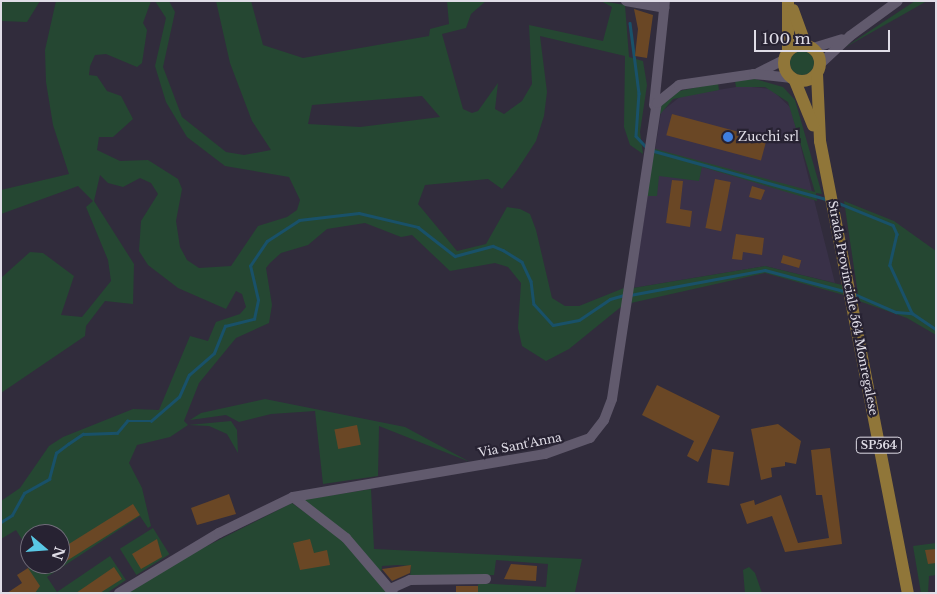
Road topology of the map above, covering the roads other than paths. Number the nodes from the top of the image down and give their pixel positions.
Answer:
1 (626, 1) edge
2 (789, 1) edge
3 (898, 1) edge
4 (665, 5) edge
5 (850, 36) junction
6 (809, 47) junction
7 (786, 55) junction
8 (819, 69) junction
9 (754, 74) junction
10 (793, 79) junction
11 (654, 111) junction
12 (820, 141) junction
13 (294, 497) junction
14 (486, 579) dead end
15 (391, 591) edge
16 (119, 593) edge
17 (908, 593) edge

1 - 4 street
2 - 6 main road, Strada Provinciale 564 Monregalese / SP564
2 - 7 main road, Strada Provinciale 564 Monregalese / SP564
3 - 5 street
4 - 11 street, Via Sant'Anna
5 - 6 street
5 - 8 street
6 - 7 main road
6 - 8 main road, Strada Provinciale 564 Monregalese / SP564
7 - 9 street
7 - 10 main road, Strada Provinciale 564 Monregalese / SP564
8 - 10 main road
8 - 12 main road, Strada Provinciale 564 Monregalese / SP564
9 - 10 street
9 - 11 street
10 - 12 main road, Strada Provinciale 564 Monregalese / SP564
11 - 13 street, Via Sant'Anna
12 - 17 main road, Strada Provinciale 564 Monregalese / SP564
13 - 15 street
13 - 16 street, Via Sant'Anna
14 - 15 street

